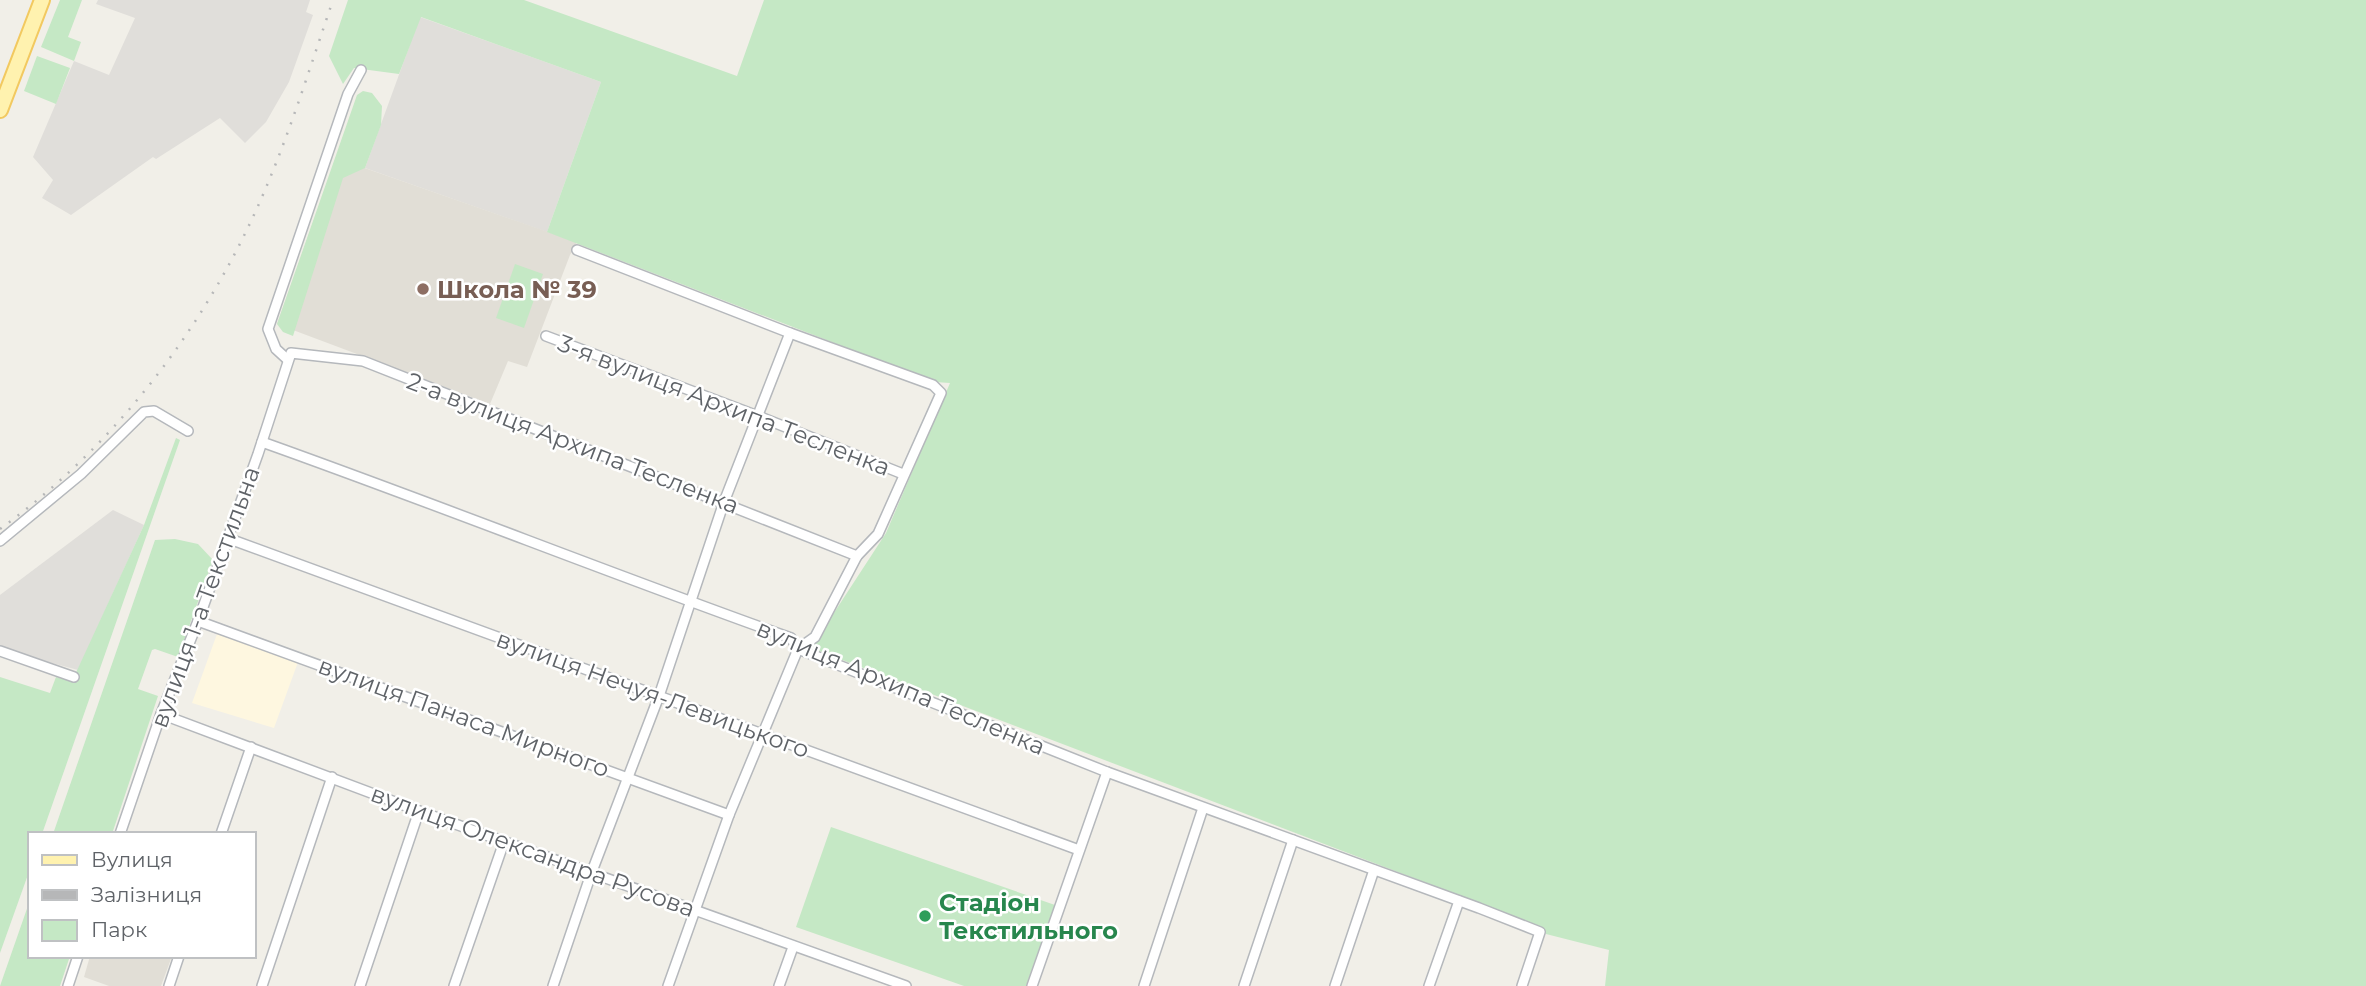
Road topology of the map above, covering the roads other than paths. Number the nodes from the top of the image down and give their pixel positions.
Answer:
1 (42, 0) edge
2 (361, 70) dead end
3 (0, 110) edge
4 (577, 250) dead end
5 (790, 333) junction
6 (546, 336) dead end
7 (288, 360) junction
8 (758, 415) junction
9 (188, 431) dead end
10 (262, 442) junction
11 (903, 474) junction
12 (724, 502) junction
13 (227, 538) junction
14 (0, 541) edge
15 (858, 556) junction
16 (690, 602) junction
17 (198, 621) junction
18 (798, 649) junction
19 (0, 651) edge
20 (74, 677) dead end
21 (659, 696) junction
22 (161, 714) junction
23 (762, 735) junction
24 (251, 747) junction
25 (1107, 772) junction
26 (332, 777) junction
27 (628, 777) junction
28 (1203, 808) junction
29 (419, 811) junction
30 (729, 815) junction
31 (121, 832) edge
32 (222, 832) edge
33 (1293, 840) junction
34 (504, 842) junction
35 (1079, 850) junction
36 (1374, 870) junction
37 (591, 874) junction
38 (1459, 901) junction
39 (695, 911) junction
40 (793, 947) junction
41 (77, 958) edge
42 (178, 958) edge
43 (882, 982) edge
44 (68, 986) edge
45 (169, 986) edge
46 (262, 986) edge
47 (360, 986) edge
48 (454, 986) edge
49 (553, 986) edge
50 (668, 986) edge
51 (779, 986) edge
52 (906, 986) edge
53 (1032, 986) edge
54 (1144, 986) edge
55 (1244, 986) edge
56 (1335, 986) edge
57 (1429, 986) edge
58 (1522, 986) edge

1 - 3 main road
2 - 7 street
4 - 5 street
5 - 8 street
5 - 11 street
6 - 8 street, 3-я вулиця Архипа Тесленка
7 - 10 street, вулиця 1-а Текстильна
7 - 12 street, 2-а вулиця Архипа Тесленка
8 - 11 street, 3-я вулиця Архипа Тесленка
8 - 12 street
9 - 14 street
10 - 13 street, вулиця 1-а Текстильна
10 - 16 street, вулиця Архипа Тесленка
11 - 15 street
12 - 15 street, 2-а вулиця Архипа Тесленка
12 - 16 street
13 - 17 street, вулиця 1-а Текстильна
13 - 21 street, вулиця Нечуя-Левицького
15 - 18 street
16 - 18 street, вулиця Архипа Тесленка
16 - 21 street
17 - 22 street, вулиця 1-а Текстильна
17 - 27 street, вулиця Панаса Мирного
18 - 23 street
18 - 25 street, вулиця Архипа Тесленка
19 - 20 street
21 - 23 street, вулиця Нечуя-Левицького
21 - 27 street
22 - 24 street, вулиця Олександра Русова
22 - 31 street, вулиця 1-а Текстильна
23 - 30 street
23 - 35 street, вулиця Нечуя-Левицького
24 - 26 street, вулиця Олександра Русова
24 - 32 street
25 - 28 street, вулиця Архипа Тесленка
25 - 35 street
26 - 29 street, вулиця Олександра Русова
26 - 46 street
27 - 30 street, вулиця Панаса Мирного
27 - 37 street
28 - 33 street, вулиця Архипа Тесленка
28 - 54 street
29 - 34 street, вулиця Олександра Русова
29 - 47 street
30 - 39 street
33 - 36 street, вулиця Архипа Тесленка
33 - 55 street
34 - 37 street, вулиця Олександра Русова
34 - 48 street
35 - 53 street
36 - 38 street, вулиця Архипа Тесленка
36 - 56 street
37 - 39 street, вулиця Олександра Русова
37 - 49 street
38 - 57 street
38 - 58 street, вулиця Архипа Тесленка
39 - 40 street, вулиця Олександра Русова
39 - 50 street
40 - 43 street, вулиця Олександра Русова
40 - 51 street
41 - 44 street
42 - 45 street
43 - 52 street, вулиця Олександра Русова

